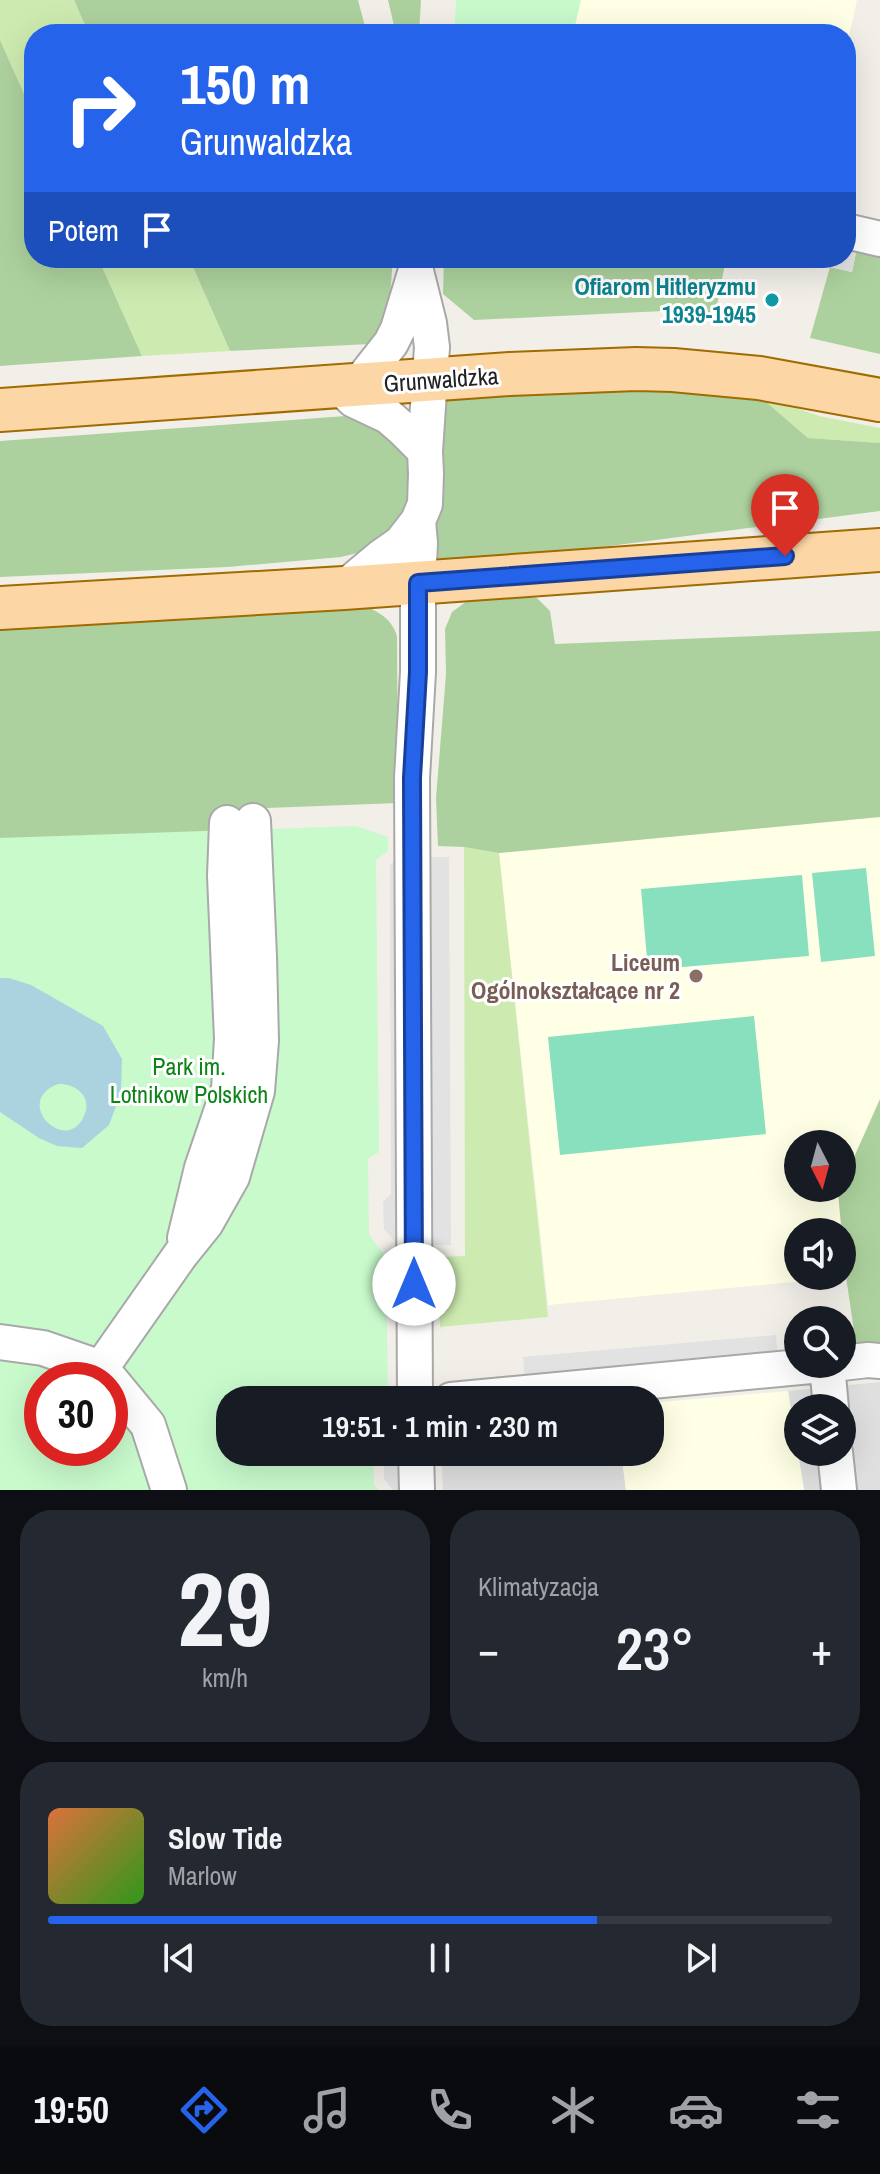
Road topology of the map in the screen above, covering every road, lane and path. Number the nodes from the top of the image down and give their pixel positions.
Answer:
1 (856, 233) edge
2 (880, 239) edge
3 (415, 268) edge
4 (417, 268) edge
5 (430, 380) junction
6 (348, 386) junction
7 (880, 400) edge
8 (0, 410) edge
9 (425, 451) junction
10 (418, 521) junction
11 (880, 550) edge
12 (418, 583) junction
13 (344, 588) junction
14 (0, 608) edge
15 (240, 822) dead end
16 (0, 1342) edge
17 (856, 1361) edge
18 (880, 1361) edge
19 (84, 1362) edge
20 (105, 1362) edge
21 (784, 1368) edge
22 (415, 1386) edge
23 (598, 1386) edge
24 (128, 1401) edge
25 (416, 1466) edge
26 (836, 1466) edge
27 (169, 1490) edge
28 (417, 1490) edge
29 (839, 1490) edge

1 - 2 street
3 - 6 street
4 - 5 street
5 - 6 main road, Grunwaldzka
5 - 7 main road, Grunwaldzka
5 - 9 street
6 - 8 main road, Grunwaldzka
6 - 9 street
9 - 10 street
10 - 12 street
10 - 13 street
11 - 12 main road
12 - 13 main road
12 - 22 street
13 - 14 main road
15 - 20 street
16 - 19 street
17 - 18 street
21 - 23 street
24 - 27 street
25 - 28 street
26 - 29 street

